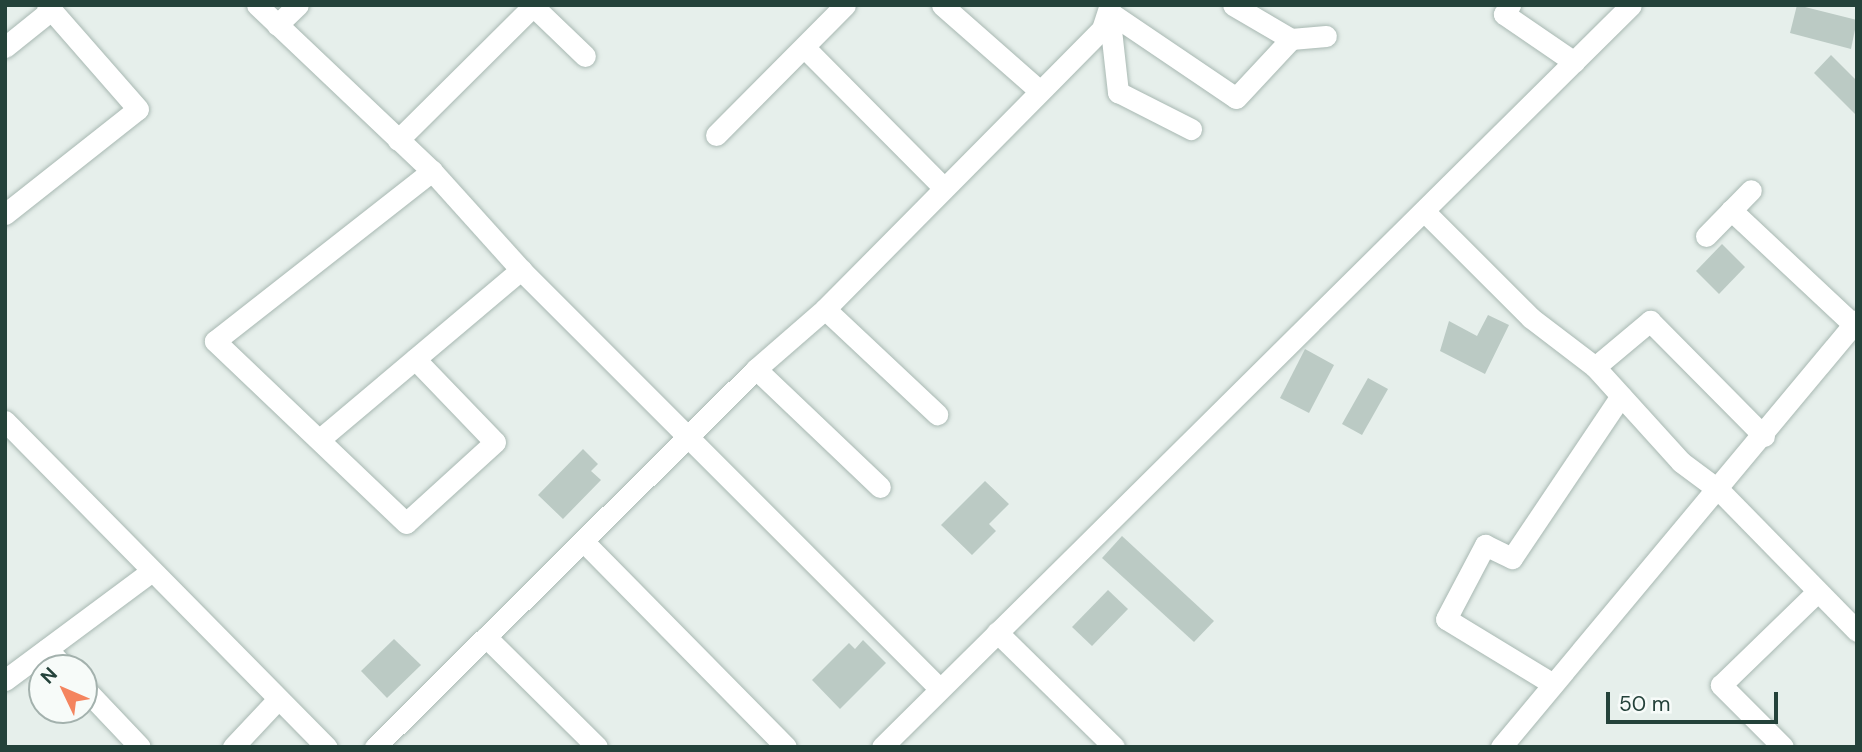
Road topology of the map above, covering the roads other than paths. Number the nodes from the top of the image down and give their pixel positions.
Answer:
1 (257, 5) edge
2 (298, 5) edge
3 (845, 5) edge
4 (942, 5) edge
5 (1233, 5) edge
6 (1510, 5) edge
7 (1631, 5) edge
8 (534, 6) edge
9 (49, 8) edge
10 (1110, 8) edge
11 (277, 24) junction
12 (1326, 36) dead end
13 (1291, 39) junction
14 (5, 47) edge
15 (805, 48) junction
16 (585, 56) dead end
17 (1574, 62) junction
18 (1040, 91) junction
19 (1191, 129) dead end
20 (716, 135) dead end
21 (398, 140) junction
22 (432, 171) junction
23 (944, 188) junction
24 (1751, 190) dead end
25 (1731, 210) junction
26 (1424, 211) junction
27 (5, 214) edge
28 (1706, 236) dead end
29 (521, 270) junction
30 (825, 309) junction
31 (1855, 322) edge
32 (415, 359) junction
33 (1595, 368) junction
34 (756, 369) junction
35 (1621, 396) junction
36 (937, 414) dead end
37 (5, 421) edge
38 (688, 436) junction
39 (1764, 436) junction
40 (320, 439) junction
41 (880, 487) dead end
42 (1720, 491) junction
43 (583, 541) junction
44 (149, 573) junction
45 (1816, 593) junction
46 (1857, 631) edge
47 (996, 632) junction
48 (486, 637) junction
49 (47, 649) junction
50 (52, 654) edge
51 (5, 680) edge
52 (1553, 684) junction
53 (939, 688) junction
54 (278, 699) junction
55 (98, 703) edge
56 (892, 743) edge
57 (1507, 744) edge
58 (140, 747) edge
59 (233, 747) edge
60 (327, 747) edge
61 (375, 747) edge
62 (597, 747) edge
63 (786, 747) edge
64 (1114, 747) edge
65 (1783, 747) edge

1 - 11 street
2 - 11 street
3 - 15 street
4 - 18 street
5 - 13 street
6 - 17 street
7 - 17 street
8 - 16 street
8 - 21 street
9 - 14 street
9 - 27 street
10 - 13 street
10 - 18 street
10 - 19 street
11 - 21 street
12 - 13 street
15 - 20 street
15 - 23 street
17 - 26 street
18 - 23 street
21 - 22 street
22 - 29 street
22 - 40 street
23 - 30 street
24 - 25 street
25 - 28 street
25 - 31 street
26 - 33 street
26 - 47 street
29 - 32 street
29 - 38 street
30 - 34 street
30 - 36 street
31 - 39 street
32 - 40 street
32 - 40 street
33 - 35 street
33 - 39 street
34 - 38 street
34 - 41 street
35 - 42 street
35 - 52 street
37 - 44 street
38 - 43 street
38 - 53 street
39 - 42 street
42 - 45 street
42 - 52 street
43 - 48 street
43 - 63 street
44 - 49 street
44 - 54 street
45 - 46 street
45 - 65 street
47 - 53 street
47 - 64 street
48 - 61 street
48 - 62 street
49 - 50 street
49 - 51 street
52 - 57 street
53 - 56 street
54 - 59 street
54 - 60 street
55 - 58 street

